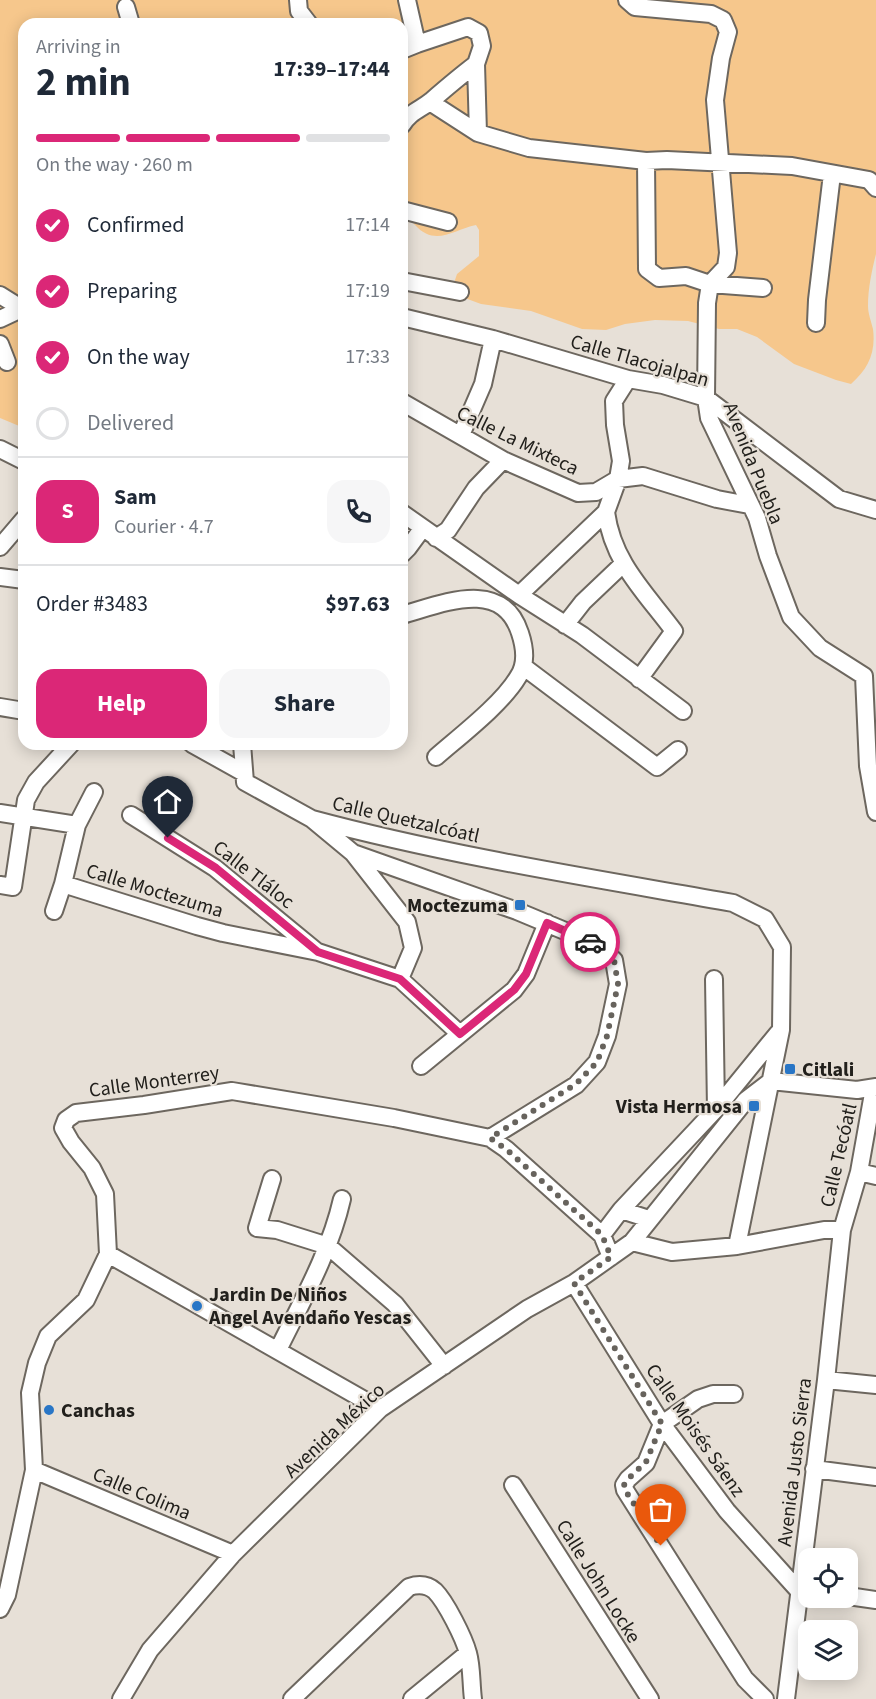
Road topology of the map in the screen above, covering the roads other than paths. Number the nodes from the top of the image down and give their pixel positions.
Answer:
1 (298, 0) edge
2 (407, 0) edge
3 (627, 0) edge
4 (126, 7) dead end
5 (129, 18) edge
6 (305, 18) edge
7 (408, 18) edge
8 (408, 24) edge
9 (409, 47) edge
10 (476, 64) junction
11 (430, 102) junction
12 (408, 116) edge
13 (478, 133) junction
14 (646, 161) junction
15 (721, 163) junction
16 (832, 174) junction
17 (876, 188) edge
18 (408, 212) edge
19 (448, 222) dead end
20 (408, 282) edge
21 (710, 284) junction
22 (763, 288) dead end
23 (460, 292) dead end
24 (0, 295) edge
25 (408, 318) edge
26 (0, 319) edge
27 (816, 322) dead end
28 (493, 339) junction
29 (0, 344) edge
30 (7, 362) dead end
31 (628, 379) junction
32 (706, 398) junction
33 (408, 406) edge
34 (461, 435) junction
35 (0, 448) edge
36 (18, 458) edge
37 (503, 460) junction
38 (618, 479) junction
39 (750, 505) junction
40 (876, 510) edge
41 (606, 512) junction
42 (408, 518) edge
43 (18, 526) edge
44 (422, 529) junction
45 (436, 538) junction
46 (0, 547) edge
47 (408, 548) edge
48 (623, 564) junction
49 (0, 577) edge
50 (495, 578) junction
51 (18, 579) edge
52 (519, 595) junction
53 (471, 597) junction
54 (408, 617) edge
55 (565, 625) junction
56 (524, 667) junction
57 (639, 679) junction
58 (0, 707) edge
59 (18, 710) edge
60 (683, 711) dead end
61 (65, 750) edge
62 (203, 750) edge
63 (242, 750) edge
64 (678, 750) dead end
65 (436, 757) dead end
66 (244, 773) junction
67 (94, 792) dead end
68 (876, 812) edge
69 (0, 813) edge
70 (131, 814) dead end
71 (24, 815) junction
72 (312, 819) junction
73 (77, 825) junction
74 (353, 853) junction
75 (63, 884) junction
76 (0, 885) edge
77 (54, 911) dead end
78 (547, 923) junction
79 (318, 952) junction
80 (400, 979) junction
81 (714, 979) dead end
82 (781, 1030) junction
83 (460, 1034) junction
84 (421, 1066) dead end
85 (771, 1081) junction
86 (875, 1087) edge
87 (716, 1109) junction
88 (490, 1138) junction
89 (858, 1172) junction
90 (876, 1176) edge
91 (272, 1179) dead end
92 (342, 1199) dead end
93 (621, 1210) junction
94 (649, 1219) junction
95 (842, 1230) junction
96 (602, 1235) junction
97 (632, 1242) junction
98 (328, 1246) junction
99 (737, 1246) junction
100 (108, 1254) junction
101 (611, 1257) junction
102 (574, 1283) junction
103 (278, 1350) junction
104 (444, 1366) junction
105 (826, 1380) junction
106 (876, 1385) edge
107 (734, 1394) dead end
108 (380, 1409) junction
109 (662, 1424) junction
110 (814, 1469) junction
111 (34, 1470) junction
112 (876, 1477) edge
113 (513, 1485) dead end
114 (807, 1548) edge
115 (233, 1554) junction
116 (798, 1586) edge
117 (858, 1597) edge
118 (876, 1600) edge
119 (800, 1608) edge
120 (0, 1609) edge
121 (468, 1653) junction
122 (120, 1699) edge
123 (292, 1699) edge
124 (412, 1699) edge
125 (473, 1699) edge
126 (650, 1699) edge
127 (765, 1699) edge
128 (786, 1699) edge

1 - 6 street
2 - 7 street
3 - 15 street
4 - 5 street
8 - 9 street
9 - 10 street
10 - 11 street
10 - 13 street
11 - 12 street
11 - 13 street
13 - 14 street
14 - 15 street
14 - 21 street
15 - 16 street
15 - 21 street
16 - 17 street
16 - 27 street
18 - 19 street
20 - 23 street
21 - 22 street
21 - 32 street, Avenida Puebla
24 - 26 street
25 - 28 street, Calle Tlacojalpan
28 - 31 street, Calle Tlacojalpan
28 - 34 street
29 - 30 street
31 - 32 street, Calle Tlacojalpan
31 - 38 street
32 - 39 street, Avenida Puebla
32 - 40 street, Calle Tlacojalpan
33 - 34 street, Calle La Mixteca
34 - 37 street, Calle La Mixteca
35 - 36 street
37 - 38 street, Calle La Mixteca
37 - 45 street
38 - 39 street, Calle La Mixteca
38 - 41 street
39 - 68 street, Avenida Puebla
41 - 48 street
41 - 52 street
42 - 44 street
43 - 46 street
44 - 45 street
44 - 47 street
45 - 50 street
48 - 55 street
48 - 57 street
49 - 51 street
50 - 52 street
50 - 53 street
52 - 55 street
53 - 54 street
53 - 56 street
55 - 57 street
56 - 64 street
56 - 65 street
57 - 60 street
58 - 59 street
61 - 71 street
62 - 66 street
63 - 66 street
66 - 72 street
67 - 73 street
69 - 71 street
70 - 79 street, Calle Tláloc
71 - 73 street
71 - 76 street
72 - 74 street, Calle Quetzalcóatl
72 - 82 street, Calle Quetzalcóatl
73 - 75 street
74 - 78 street, Calle Quetzalcóatl
74 - 80 street
75 - 77 street
75 - 79 street, Calle Moctezuma
78 - 83 street
78 - 88 street, Calle Quetzalcóatl
79 - 80 street, Calle Moctezuma
80 - 83 street, Calle Moctezuma
81 - 87 street
82 - 85 street, Calle Quetzalcóatl
82 - 87 street
83 - 84 street
85 - 86 street
85 - 94 street
85 - 99 street, Calle Quetzalcóatl
86 - 89 street, Calle Tecóatl
87 - 93 street
88 - 96 street
88 - 100 street, Calle Monterrey
89 - 90 street
89 - 95 street, Calle Tecóatl
91 - 98 street
92 - 98 street
93 - 94 street
93 - 96 street
94 - 97 street, Avenida México
95 - 99 street
95 - 105 street, Avenida Justo Sierra
96 - 101 street
97 - 99 street
97 - 101 street, Avenida México
98 - 103 street
98 - 104 street
100 - 103 street
100 - 111 street, Calle Monterrey
101 - 102 street, Avenida México
102 - 104 street, Avenida México
102 - 109 street, Calle Moisés Sáenz
103 - 108 street
104 - 108 street, Avenida México
105 - 106 street
105 - 110 street, Avenida Justo Sierra
107 - 109 street
108 - 115 street, Avenida México
109 - 116 street, Calle Moisés Sáenz
109 - 127 street
110 - 112 street
110 - 114 street, Avenida Justo Sierra
111 - 115 street, Calle Colima
111 - 120 street, Calle Monterrey
113 - 126 street, Calle John Locke
115 - 122 street, Avenida México
117 - 118 street
119 - 128 street, Avenida Justo Sierra
121 - 123 street
121 - 124 street
121 - 125 street

